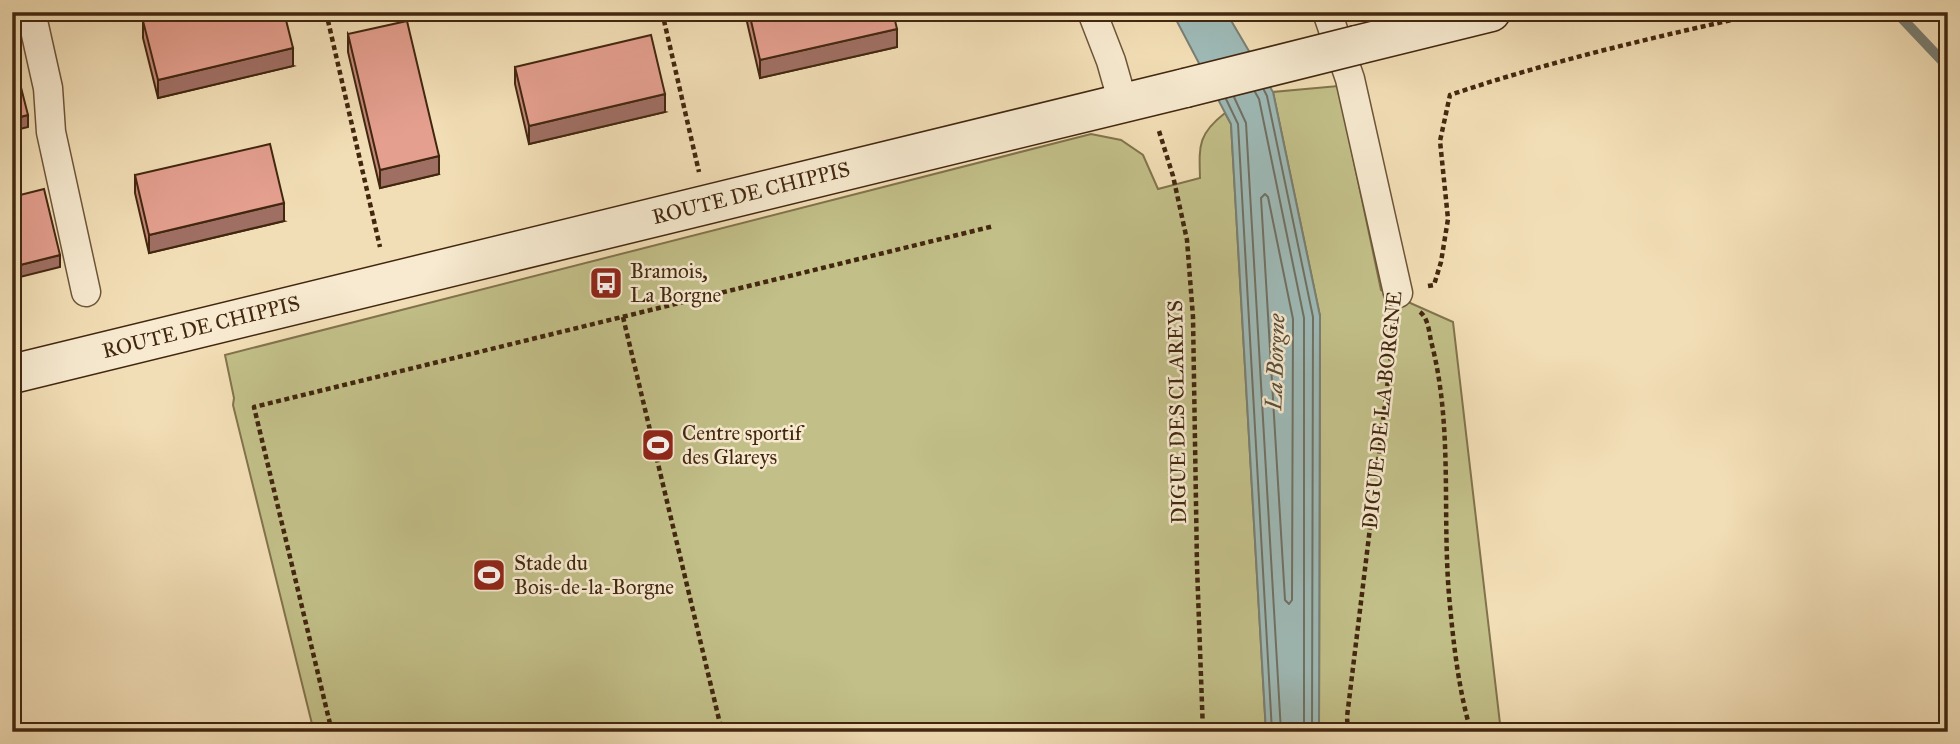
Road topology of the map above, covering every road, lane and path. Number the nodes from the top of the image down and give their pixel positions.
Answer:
1 (31, 12) edge
2 (326, 12) edge
3 (662, 12) edge
4 (1092, 12) edge
5 (1327, 12) edge
6 (1491, 12) edge
7 (1767, 12) edge
8 (1136, 100) junction
9 (701, 183) dead end
10 (994, 226) dead end
11 (383, 258) dead end
12 (86, 292) dead end
13 (1398, 293) junction
14 (623, 317) junction
15 (12, 374) edge
16 (332, 732) edge
17 (722, 732) edge
18 (1203, 732) edge
19 (1348, 732) edge
20 (1471, 732) edge

1 - 12 street
2 - 11 path
3 - 9 path
4 - 8 street
5 - 13 street, DIGUE DE LA BORGNE
6 - 8 street, ROUTE DE CHIPPIS, bridge
7 - 13 path
8 - 15 street, ROUTE DE CHIPPIS
8 - 18 path, DIGUE DES CLAREYS
10 - 14 path
13 - 19 path, DIGUE DE LA BORGNE
13 - 20 path
14 - 16 path
14 - 17 path

